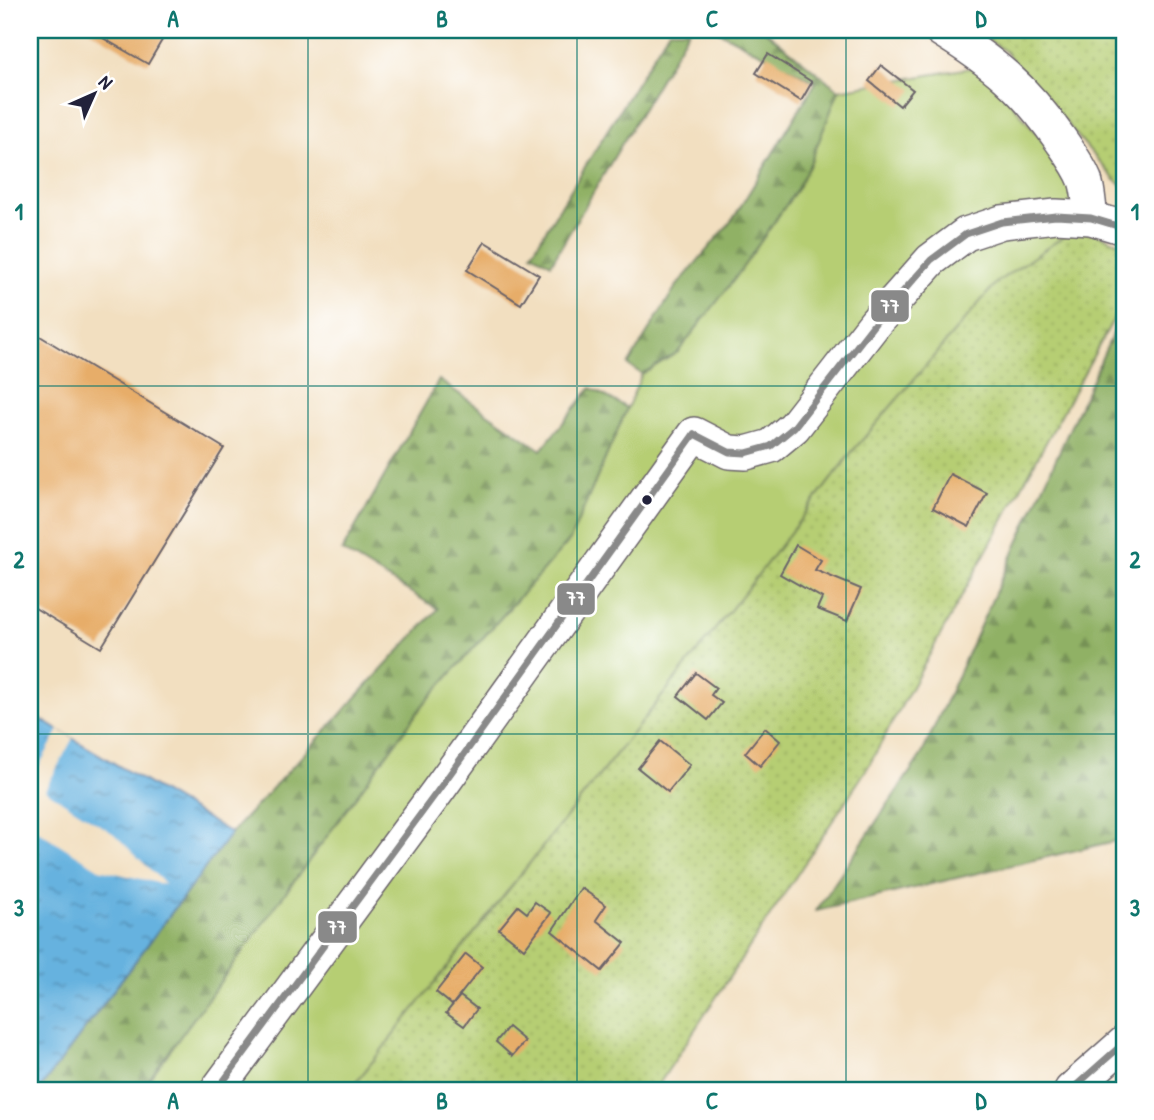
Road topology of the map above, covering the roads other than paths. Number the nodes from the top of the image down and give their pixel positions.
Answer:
1 (941, 30) edge
2 (1091, 218) junction
3 (1124, 228) edge
4 (1124, 1043) edge
5 (217, 1090) edge
6 (1071, 1090) edge

1 - 2 street
2 - 3 street
2 - 5 street
4 - 6 street

